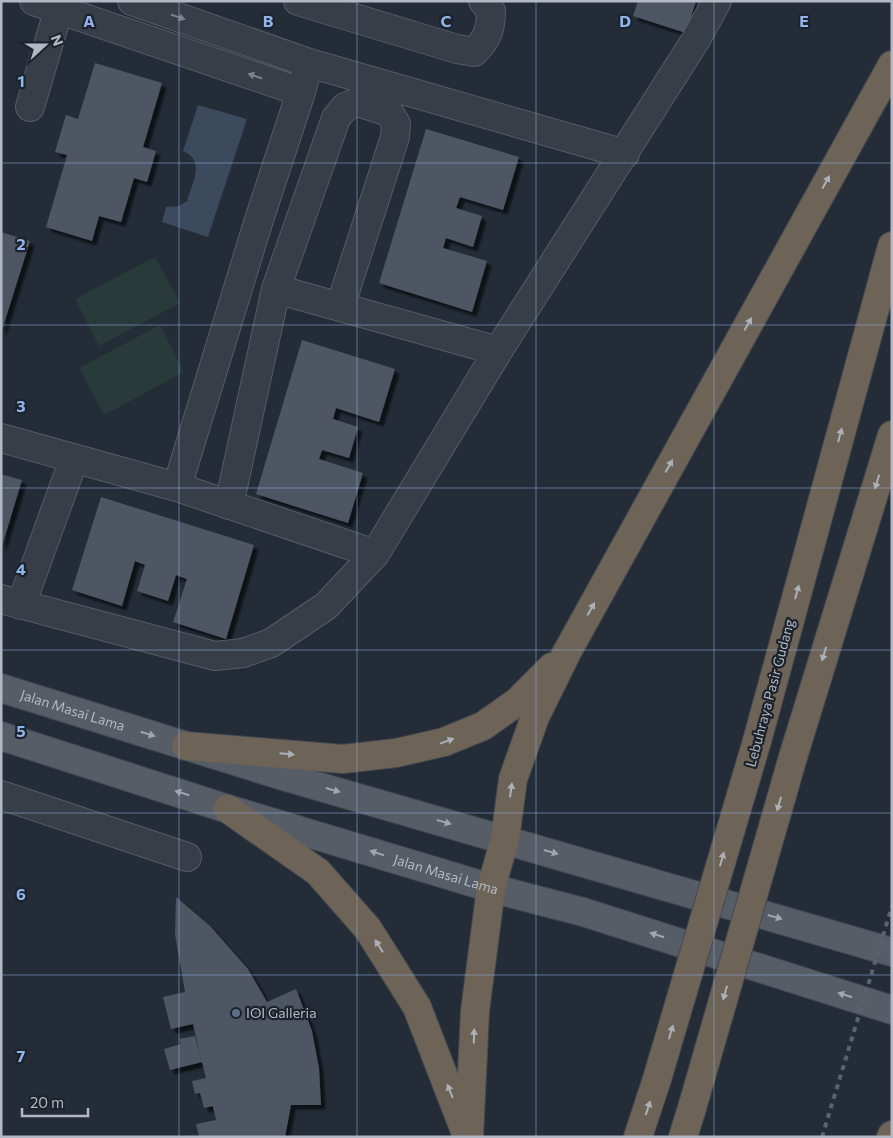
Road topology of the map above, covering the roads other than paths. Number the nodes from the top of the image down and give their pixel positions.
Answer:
1 (132, 1) edge
2 (298, 1) edge
3 (717, 1) edge
4 (482, 2) edge
5 (51, 4) edge
6 (309, 64) junction
7 (892, 65) edge
8 (301, 92) junction
9 (30, 107) dead end
10 (625, 154) junction
11 (892, 246) edge
12 (276, 289) junction
13 (340, 307) junction
14 (498, 352) junction
15 (892, 435) edge
16 (1, 438) edge
17 (74, 458) junction
18 (177, 487) junction
19 (229, 505) junction
20 (375, 554) junction
21 (11, 602) edge
22 (567, 652) junction
23 (1, 688) edge
24 (1, 736) edge
25 (186, 746) junction
26 (1, 795) edge
27 (228, 809) junction
28 (505, 839) junction
29 (187, 858) dead end
30 (491, 888) junction
31 (892, 952) edge
32 (892, 1010) edge
33 (468, 1137) edge
34 (638, 1137) edge
35 (683, 1137) edge

1 -> 6 lane
2 - 4 lane
3 - 10 lane
8 -> 5 lane
5 - 9 lane
6 - 8 lane
6 - 10 lane
22 -> 7 highway
8 - 18 lane
10 - 14 lane
34 -> 11 highway, Lebuhraya Pasir Gudang, bridge
12 - 13 lane
12 - 13 lane
12 - 19 lane
13 - 14 lane
14 - 20 lane
15 -> 35 highway, bridge
16 - 17 lane
17 - 18 lane
17 - 21 lane
18 - 19 lane
19 - 20 lane
20 - 21 lane
25 -> 22 highway
28 -> 22 highway
23 -> 25 main road, Jalan Masai Lama
27 -> 24 main road, Jalan Masai Lama
25 -> 28 main road, Jalan Masai Lama
26 - 29 lane
30 -> 27 main road, Jalan Masai Lama
33 -> 27 highway
28 - 30 highway
28 -> 31 main road, Jalan Masai Lama
32 -> 30 main road, Jalan Masai Lama
33 -> 30 highway

